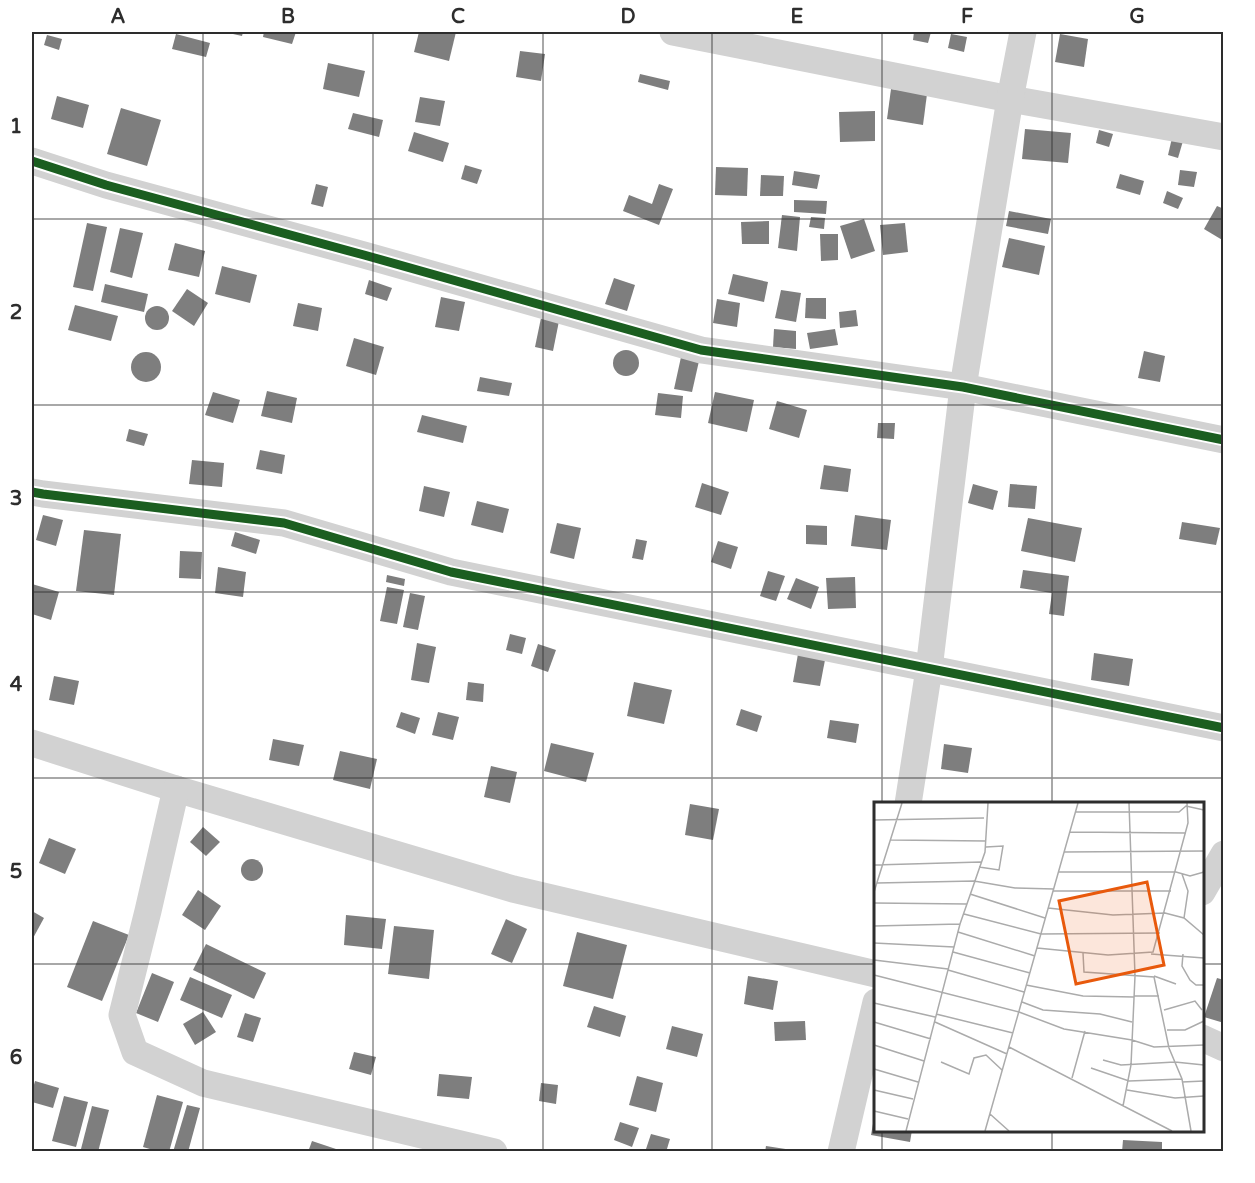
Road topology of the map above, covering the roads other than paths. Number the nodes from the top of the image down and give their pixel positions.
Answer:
1 (673, 32) edge
2 (1023, 32) edge
3 (1010, 99) junction
4 (1224, 137) edge
5 (32, 161) edge
6 (963, 387) junction
7 (1224, 440) edge
8 (32, 492) edge
9 (929, 669) junction
10 (1224, 728) edge
11 (32, 743) edge
12 (176, 789) junction
13 (908, 802) edge
14 (1224, 854) edge
15 (1204, 890) edge
16 (874, 974) edge
17 (874, 1011) edge
18 (1204, 1038) edge
19 (1224, 1048) edge
20 (494, 1152) edge
21 (842, 1152) edge

1 - 3 street
2 - 3 street
3 - 4 street
3 - 6 street
5 - 6 street
6 - 7 street
6 - 9 street
8 - 9 street
9 - 10 street
9 - 13 street
11 - 12 street
12 - 16 street
12 - 20 street
14 - 15 street
17 - 21 street
18 - 19 street

